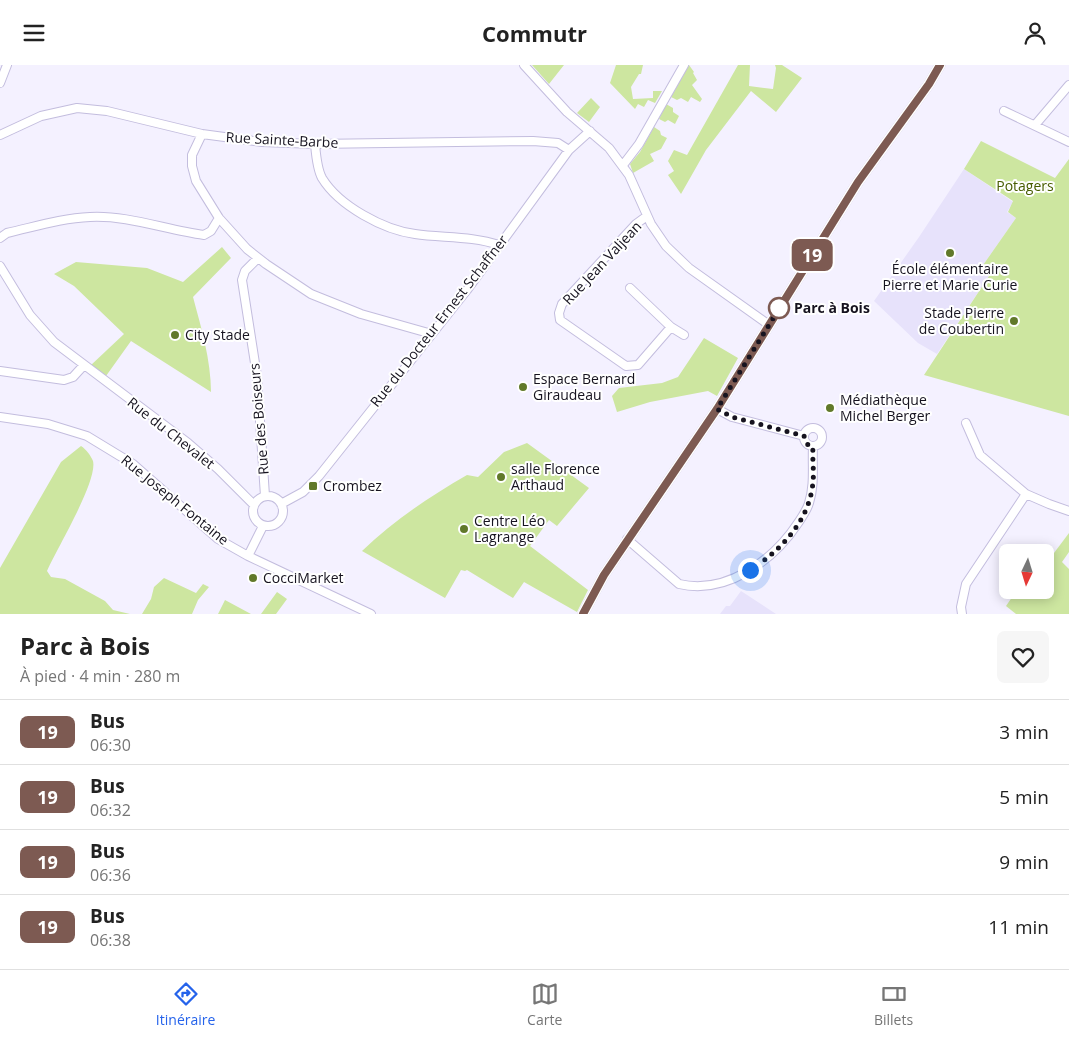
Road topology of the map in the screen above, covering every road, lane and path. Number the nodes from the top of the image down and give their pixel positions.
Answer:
1 (7, 65) edge
2 (524, 65) edge
3 (684, 65) edge
4 (940, 65) edge
5 (0, 83) edge
6 (1069, 85) edge
7 (1004, 111) dead end
8 (1035, 125) junction
9 (590, 131) junction
10 (202, 134) junction
11 (0, 135) edge
12 (1069, 142) edge
13 (315, 144) junction
14 (569, 150) junction
15 (623, 165) junction
16 (647, 216) junction
17 (219, 218) junction
18 (0, 238) edge
19 (499, 245) junction
20 (258, 258) junction
21 (0, 266) edge
22 (630, 288) dead end
23 (769, 325) junction
24 (671, 327) junction
25 (432, 334) junction
26 (684, 335) dead end
27 (84, 365) junction
28 (0, 371) edge
29 (717, 409) junction
30 (0, 417) edge
31 (966, 423) dead end
32 (804, 436) junction
33 (813, 447) junction
34 (1026, 493) junction
35 (265, 496) junction
36 (281, 504) junction
37 (254, 505) junction
38 (1069, 511) edge
39 (263, 526) junction
40 (628, 539) junction
41 (248, 556) junction
42 (371, 614) edge
43 (583, 614) edge
44 (962, 614) edge

1 - 5 street
2 - 9 street
3 - 15 street
4 - 23 street
6 - 8 street
7 - 8 street
8 - 12 street
9 - 14 street, Rue du Docteur Ernest Schaffner
9 - 15 street
10 - 11 street, Rue Sainte-Barbe
10 - 13 street, Rue Sainte-Barbe
10 - 17 street
13 - 14 street, Rue Sainte-Barbe
13 - 19 street
14 - 19 street, Rue du Docteur Ernest Schaffner
15 - 16 street
16 - 23 street
16 - 24 street, Rue Jean Valjean
17 - 18 street
17 - 20 street
19 - 25 street, Rue du Docteur Ernest Schaffner
20 - 25 street
20 - 35 street, Rue des Boiseurs
21 - 27 street, Rue du Chevalet
22 - 24 street
23 - 29 street
24 - 26 street
25 - 36 street, Rue du Docteur Ernest Schaffner
27 - 28 street
27 - 37 street, Rue du Chevalet
29 - 32 street
29 - 40 street
30 - 41 street, Rue Joseph Fontaine
31 - 34 street
32 - 33 street
32 - 33 street
33 - 40 street
34 - 38 street
34 - 44 street
35 - 36 street
35 - 37 street
36 - 39 street
37 - 39 street
39 - 41 street
40 - 43 street
41 - 42 street, Rue Joseph Fontaine

